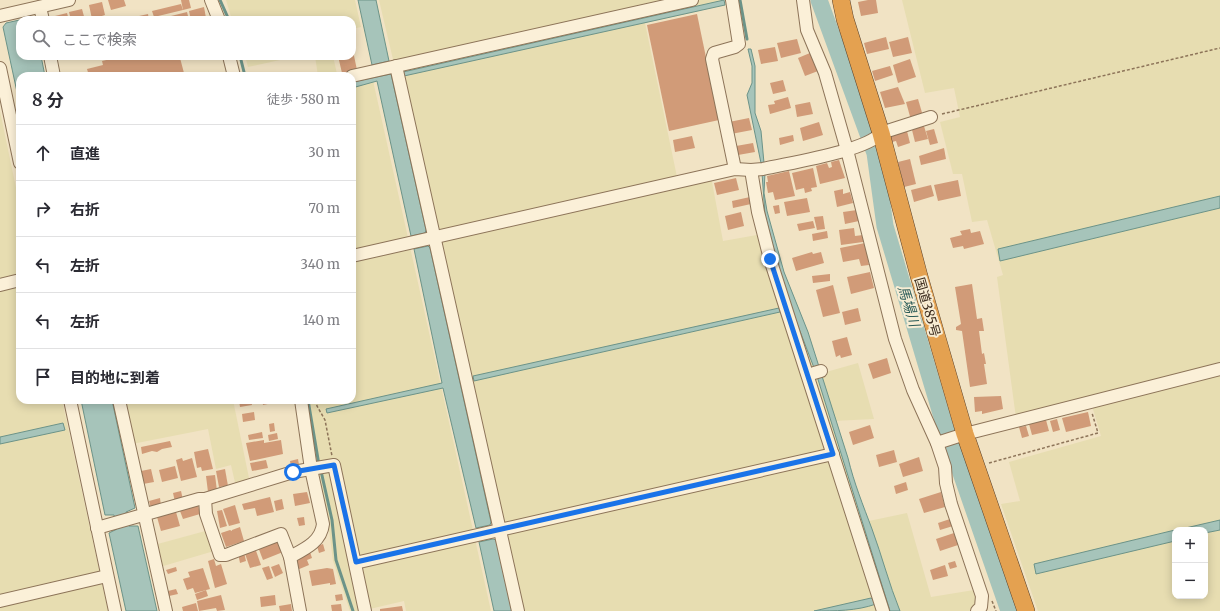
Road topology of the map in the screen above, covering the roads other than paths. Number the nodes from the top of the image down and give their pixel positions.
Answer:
1 (69, 0) edge
2 (211, 0) edge
3 (692, 0) edge
4 (732, 0) edge
5 (803, 0) edge
6 (841, 0) edge
7 (40, 7) junction
8 (0, 16) edge
9 (42, 16) edge
10 (217, 16) edge
11 (51, 60) edge
12 (230, 60) edge
13 (396, 66) junction
14 (0, 68) edge
15 (53, 72) edge
16 (233, 72) edge
17 (356, 75) edge
18 (931, 117) road end
19 (879, 136) junction
20 (16, 144) edge
21 (847, 150) junction
22 (735, 169) junction
23 (751, 170) junction
24 (434, 237) junction
25 (356, 255) edge
26 (16, 281) edge
27 (0, 285) edge
28 (1220, 369) edge
29 (71, 404) edge
30 (120, 404) edge
31 (302, 404) edge
32 (961, 436) junction
33 (940, 442) junction
34 (833, 454) junction
35 (321, 467) junction
36 (205, 499) junction
37 (145, 515) junction
38 (97, 528) junction
39 (500, 530) junction
40 (290, 557) junction
41 (356, 562) junction
42 (107, 576) junction
43 (0, 601) edge
44 (115, 611) edge
45 (166, 611) edge
46 (300, 611) edge
47 (365, 611) edge
48 (518, 611) edge
49 (883, 611) edge
50 (976, 611) edge
51 (1026, 611) edge

1 - 7 street
2 - 10 street
3 - 13 street
4 - 22 street
5 - 21 street
6 - 19 highway, 国道385号
7 - 8 street
7 - 9 street
11 - 15 street
12 - 16 street
13 - 17 street
13 - 24 street
14 - 20 street
18 - 19 street
19 - 21 street
19 - 32 highway, 国道385号
21 - 23 street
21 - 33 street
22 - 23 street
22 - 24 street
23 - 34 street
24 - 25 street
24 - 39 street
26 - 27 street
28 - 32 street
29 - 38 street
30 - 37 street
31 - 35 street
32 - 33 street
32 - 51 highway, 国道385号
33 - 50 street
34 - 39 street
34 - 49 street
35 - 36 street
35 - 40 street
35 - 41 street
36 - 37 street
36 - 40 street
37 - 38 street
37 - 45 street
38 - 42 street
39 - 41 street
39 - 48 street
40 - 46 street
41 - 47 street
42 - 43 street
42 - 44 street

